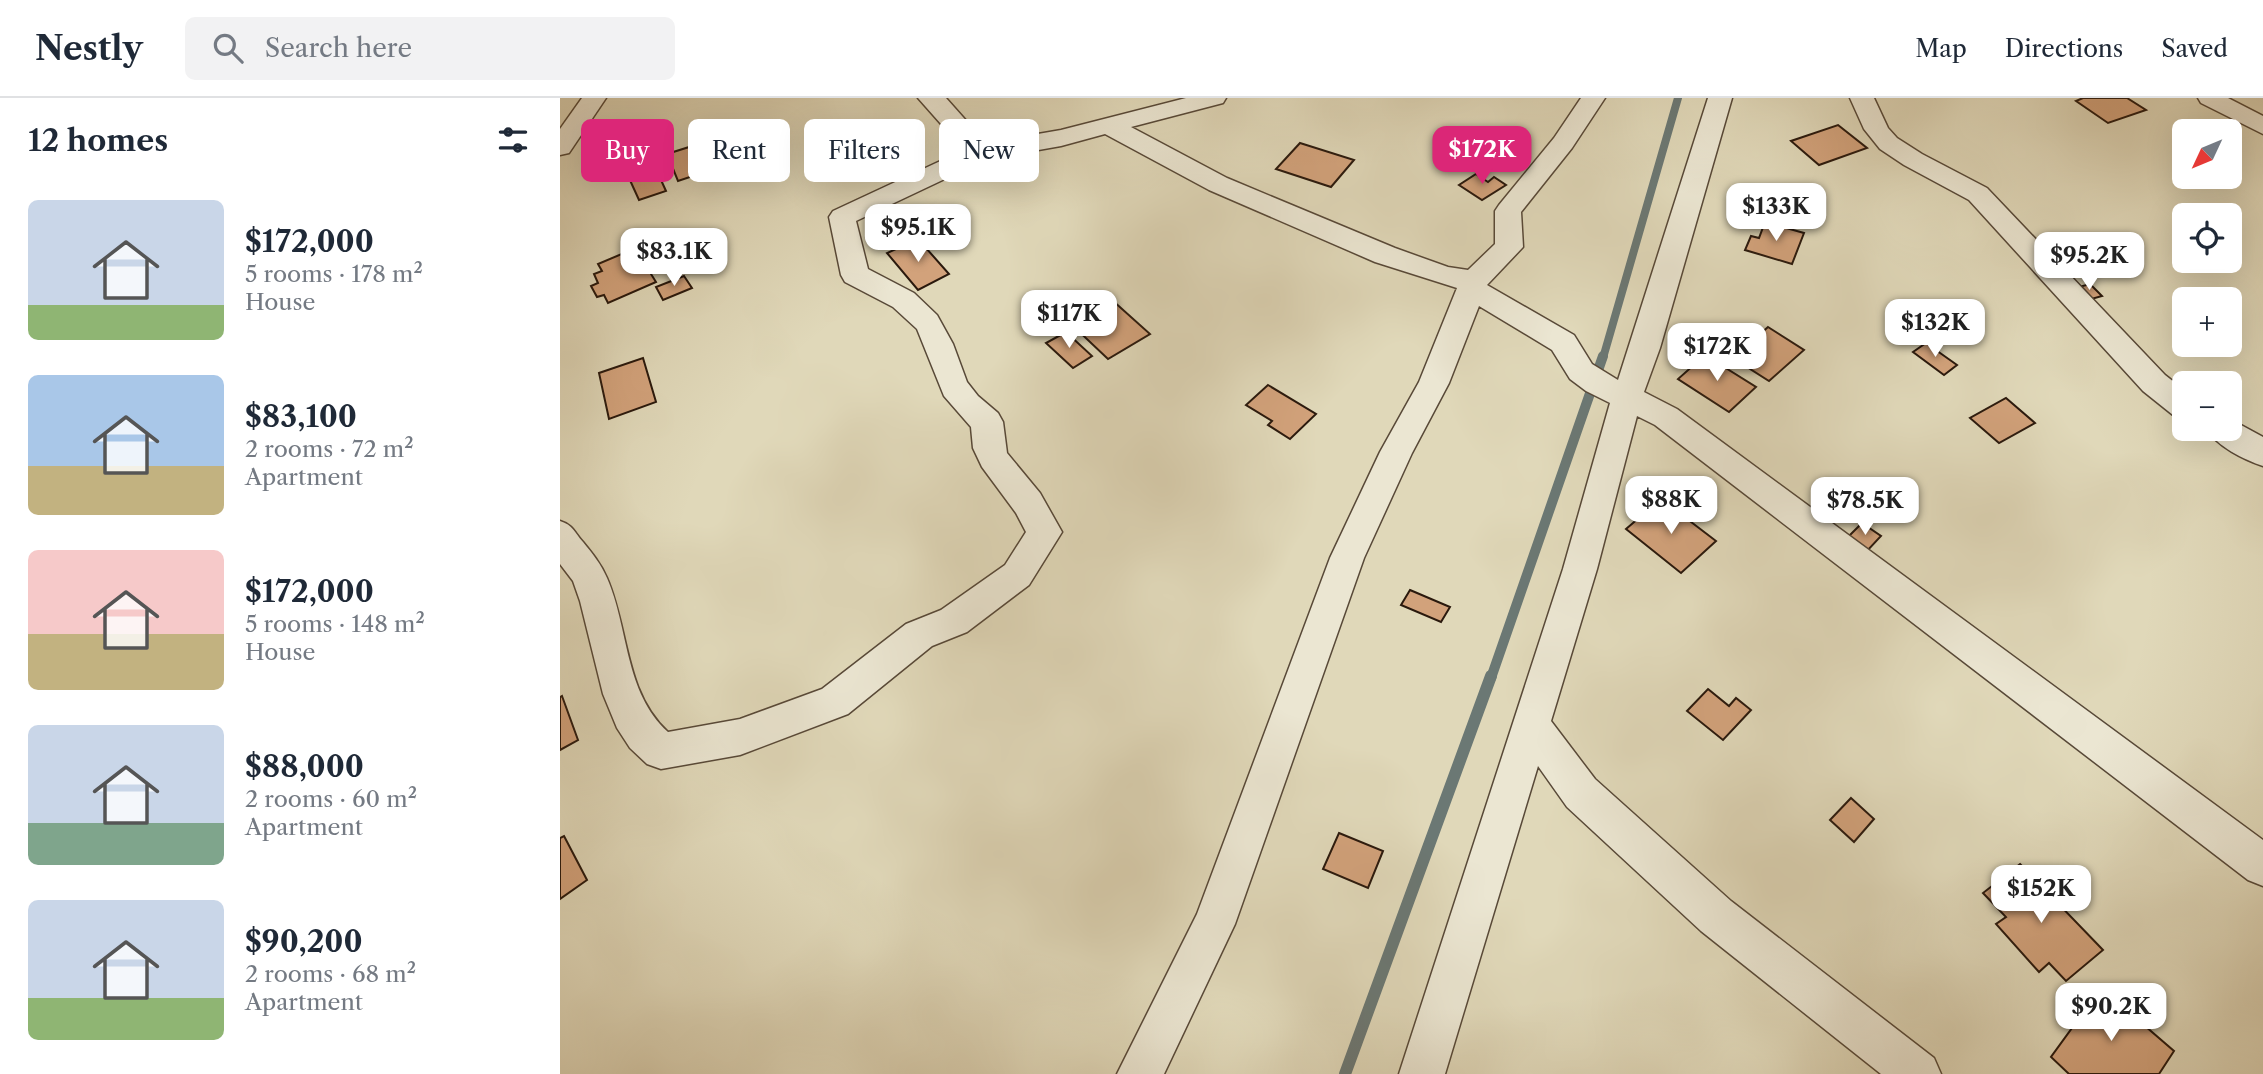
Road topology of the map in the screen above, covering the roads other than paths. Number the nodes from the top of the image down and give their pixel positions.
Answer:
1 (594, 98) edge
2 (930, 98) edge
3 (1214, 98) edge
4 (1593, 98) edge
5 (1720, 98) edge
6 (1862, 98) edge
7 (2210, 98) edge
8 (952, 119) edge
9 (1109, 126) junction
10 (2263, 126) edge
11 (1039, 142) edge
12 (560, 146) edge
13 (939, 171) edge
14 (1472, 285) junction
15 (1627, 397) junction
16 (2172, 397) edge
17 (2242, 440) edge
18 (2263, 453) edge
19 (560, 535) edge
20 (1531, 724) junction
21 (2263, 865) edge
22 (1140, 1074) edge
23 (1422, 1074) edge
24 (1918, 1074) edge

1 - 12 street
2 - 8 street
3 - 9 street
4 - 14 street
5 - 15 street
6 - 16 street
7 - 10 street
9 - 11 street
9 - 14 street
13 - 19 street
14 - 15 street
14 - 22 street
15 - 20 street
15 - 21 street
17 - 18 street
20 - 23 street
20 - 24 street

